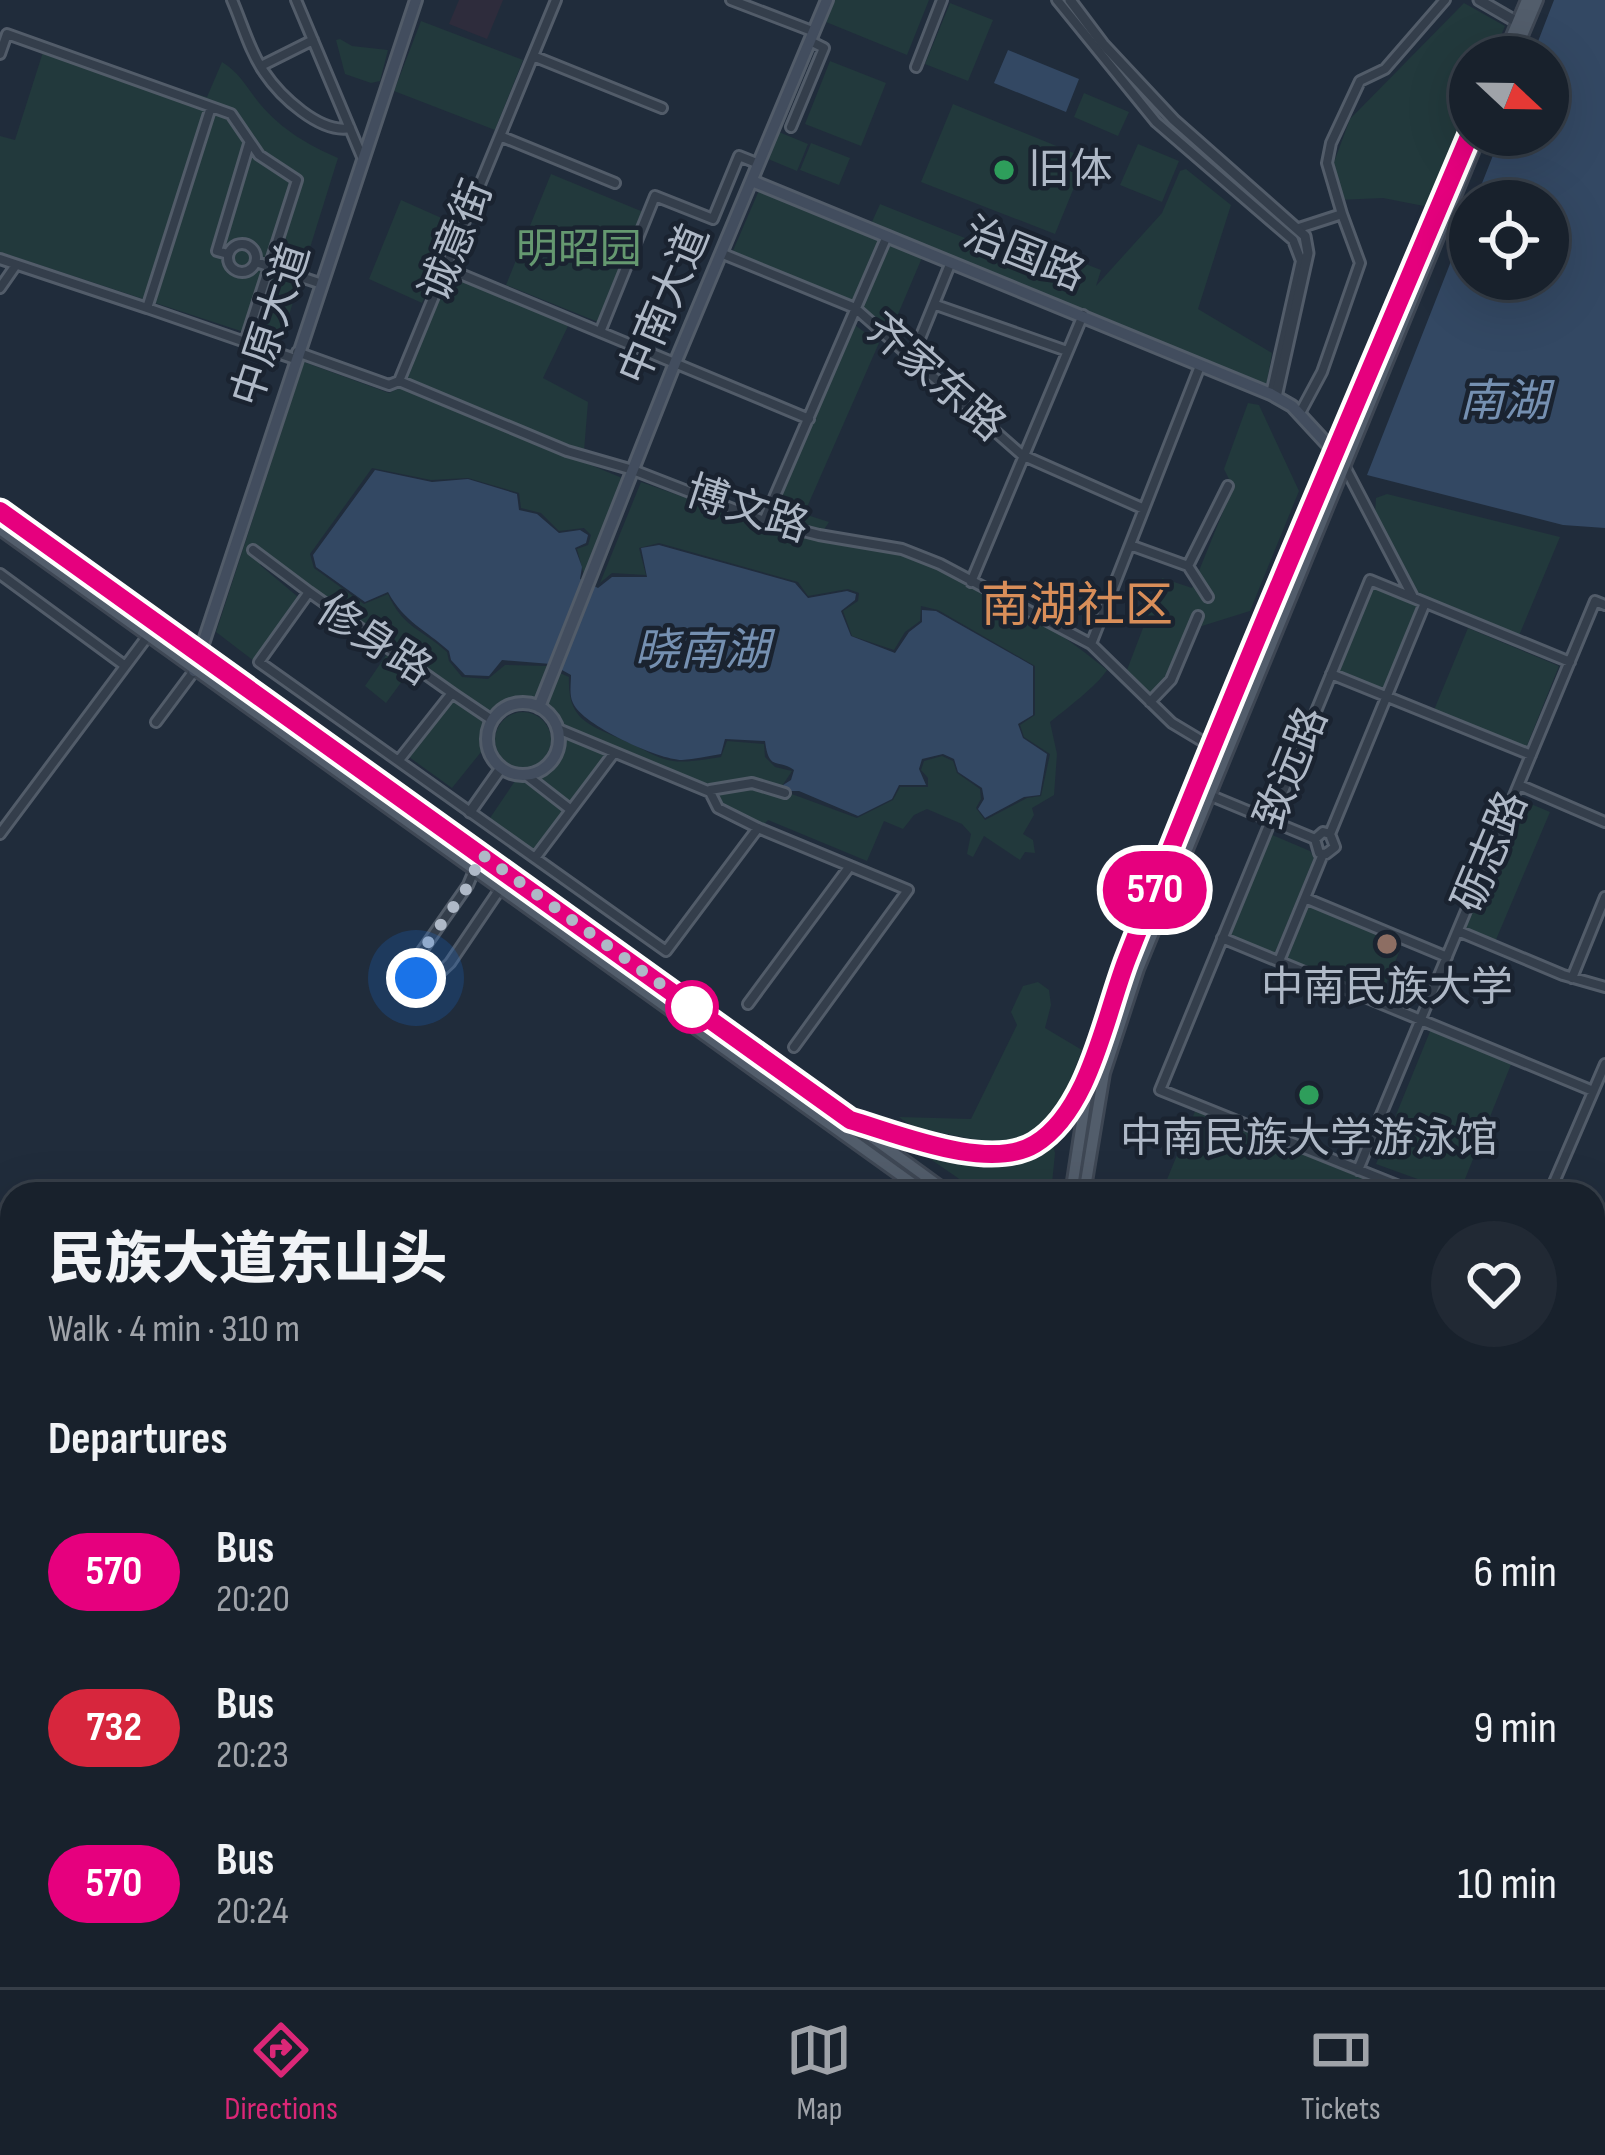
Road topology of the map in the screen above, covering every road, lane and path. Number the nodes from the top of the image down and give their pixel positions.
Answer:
1 (232, 0) edge
2 (296, 0) edge
3 (416, 0) edge
4 (556, 0) edge
5 (731, 0) edge
6 (826, 0) edge
7 (942, 0) edge
8 (1057, 0) edge
9 (1070, 0) edge
10 (1445, 0) edge
11 (1479, 0) edge
12 (1527, 0) edge
13 (1538, 0) edge
14 (1517, 22) junction
15 (811, 36) junction
16 (1511, 36) edge
17 (1522, 36) edge
18 (313, 40) junction
19 (0, 54) edge
20 (533, 56) junction
21 (261, 66) junction
22 (916, 67) dead end
23 (211, 107) junction
24 (662, 108) dead end
25 (790, 127) dead end
26 (350, 128) junction
27 (500, 136) junction
28 (249, 144) junction
29 (1461, 156) edge
30 (1471, 156) edge
31 (362, 158) junction
32 (759, 164) junction
33 (752, 181) junction
34 (615, 183) dead end
35 (1342, 214) junction
36 (1299, 228) junction
37 (887, 235) junction
38 (228, 254) junction
39 (723, 254) junction
40 (0, 259) edge
41 (951, 261) junction
42 (256, 262) junction
43 (16, 265) junction
44 (269, 266) junction
45 (446, 268) junction
46 (319, 283) junction
47 (0, 287) edge
48 (936, 305) junction
49 (147, 308) junction
50 (855, 308) junction
51 (1083, 315) junction
52 (600, 332) junction
53 (244, 342) junction
54 (1067, 351) junction
55 (296, 356) junction
56 (912, 358) junction
57 (675, 364) junction
58 (1201, 364) junction
59 (399, 381) junction
60 (1273, 395) junction
61 (1300, 413) junction
62 (808, 419) junction
63 (1022, 455) junction
64 (1341, 460) junction
65 (633, 470) junction
66 (1228, 486) dead end
67 (1144, 508) junction
68 (0, 511) edge
69 (764, 521) junction
70 (0, 530) edge
71 (1130, 545) junction
72 (253, 550) dead end
73 (1188, 566) junction
74 (0, 574) edge
75 (971, 582) junction
76 (309, 592) junction
77 (1208, 597) dead end
78 (1413, 598) junction
79 (1425, 603) junction
80 (1600, 603) edge
81 (1198, 616) dead end
82 (147, 637) junction
83 (1091, 644) junction
84 (199, 656) junction
85 (1570, 662) junction
86 (124, 664) junction
87 (194, 670) junction
88 (1331, 674) junction
89 (452, 693) junction
90 (1387, 696) junction
91 (1150, 702) junction
92 (539, 707) junction
93 (492, 720) junction
94 (156, 722) dead end
95 (557, 730) junction
96 (1213, 747) junction
97 (614, 753) junction
98 (1531, 755) junction
99 (399, 760) junction
100 (501, 768) junction
101 (526, 775) junction
102 (1519, 785) junction
103 (710, 790) dead end
104 (785, 793) dead end
105 (1209, 795) junction
106 (571, 810) junction
107 (470, 812) junction
108 (1270, 821) junction
109 (1605, 822) edge
110 (758, 828) junction
111 (1330, 834) junction
112 (0, 835) edge
113 (1315, 839) junction
114 (481, 854) junction
115 (1323, 854) junction
116 (535, 858) junction
117 (850, 866) junction
118 (473, 870) junction
119 (500, 889) junction
120 (1605, 897) edge
121 (1305, 898) junction
122 (1602, 912) edge
123 (1458, 931) junction
124 (1222, 938) junction
125 (1447, 958) junction
126 (1279, 961) junction
127 (1572, 978) junction
128 (1605, 987) edge
129 (748, 1004) dead end
130 (1421, 1020) junction
131 (794, 1047) dead end
132 (1605, 1064) edge
133 (1089, 1077) junction
134 (1593, 1091) junction
135 (850, 1120) junction
136 (1358, 1170) junction
137 (910, 1182) edge
138 (934, 1182) edge
139 (1073, 1182) edge
140 (1086, 1182) edge
141 (1388, 1182) edge
142 (1555, 1182) edge

1 - 21 street
2 - 18 street
3 - 31 main road, 中原大道
4 - 20 street, 诚意街
5 - 15 street
6 - 15 main road, 中南大道
7 - 22 street
8 - 60 street
9 - 36 street
10 - 35 street
11 - 14 street
12 - 14 main road
13 - 17 main road
14 - 16 main road
15 - 25 street
15 - 32 main road, 中南大道
18 - 21 street
18 - 26 street
19 - 23 street
20 - 24 street
20 - 27 street, 诚意街
21 - 26 street
23 - 28 street
23 - 49 street
26 - 31 street
27 - 34 street
27 - 45 street, 诚意街
28 - 38 street
28 - 44 street
29 - 64 main road
30 - 64 main road
31 - 46 main road, 中原大道
32 - 33 main road, 中南大道
32 - 52 street
33 - 37 main road, 治国路
33 - 39 main road, 中南大道
35 - 36 street
35 - 61 street
36 - 60 street
37 - 41 main road, 治国路
37 - 50 street
38 - 42 street
38 - 42 street
39 - 50 street, 齐家东路
39 - 57 main road, 中南大道
40 - 43 street
41 - 48 street
41 - 51 main road, 治国路
42 - 44 street
43 - 47 street
43 - 49 street
44 - 46 street
44 - 53 street
45 - 52 street
45 - 59 street, 诚意街
46 - 55 main road, 中原大道
48 - 54 street
48 - 56 street
49 - 53 street
50 - 56 street, 齐家东路
50 - 62 street
51 - 54 street
51 - 58 main road, 治国路
52 - 57 street
53 - 55 street
54 - 63 street
55 - 59 street
55 - 84 main road, 中原大道
56 - 63 street, 齐家东路
57 - 62 street
57 - 65 main road, 中南大道
58 - 60 main road, 治国路
58 - 67 street
59 - 65 street, 博文路
60 - 61 main road, 治国路
61 - 64 main road, 治国路
62 - 69 street
63 - 67 street, 齐家东路
63 - 75 street
64 - 78 street
64 - 96 main road
64 - 105 main road
65 - 69 street, 博文路
65 - 92 main road, 中南大道
66 - 73 street
67 - 71 street
68 - 84 main road
69 - 75 street, 博文路
70 - 82 main road
71 - 73 street
71 - 83 street
72 - 76 street
73 - 77 street
74 - 86 street
75 - 83 street, 博文路
76 - 89 street, 修身路
76 - 99 street, 修身路
78 - 79 street
78 - 88 street, 致远路
79 - 85 street
79 - 90 street
80 - 85 street, 砺志路
81 - 91 street
82 - 86 street
82 - 87 main road
83 - 91 street, 博文路
84 - 87 main road, 中原大道
84 - 114 main road
85 - 98 street, 砺志路
86 - 112 street
87 - 94 street
87 - 118 main road
88 - 90 street
88 - 108 street, 致远路
89 - 93 street, 修身路
89 - 99 street
90 - 98 street
90 - 111 street
91 - 96 street, 博文路
92 - 93 main road
92 - 95 main road
93 - 100 main road
95 - 97 street
95 - 101 main road
96 - 133 main road
97 - 106 street
97 - 110 street
98 - 102 street, 砺志路
99 - 107 street, 修身路
100 - 101 main road
100 - 107 street
101 - 106 street
102 - 109 street
102 - 123 street, 砺志路
103 - 104 street
105 - 108 street
105 - 140 main road
106 - 116 street
107 - 116 street, 修身路
108 - 113 street
108 - 124 street, 致远路
110 - 116 street, 修身路
110 - 117 street
111 - 113 street
111 - 115 street
113 - 115 street
114 - 118 street
114 - 135 main road
115 - 121 street
117 - 129 street
117 - 131 street
118 - 119 main road
118 - 119 street
119 - 137 main road
120 - 122 street
121 - 125 street
121 - 126 street
122 - 127 street
123 - 125 street, 砺志路
123 - 127 street
124 - 126 street
124 - 136 street, 致远路
125 - 130 street, 砺志路
126 - 130 street
127 - 128 street
130 - 134 street
130 - 136 street, 砺志路
132 - 134 street
133 - 135 main road
133 - 139 main road
134 - 142 street
135 - 138 main road
136 - 141 street

